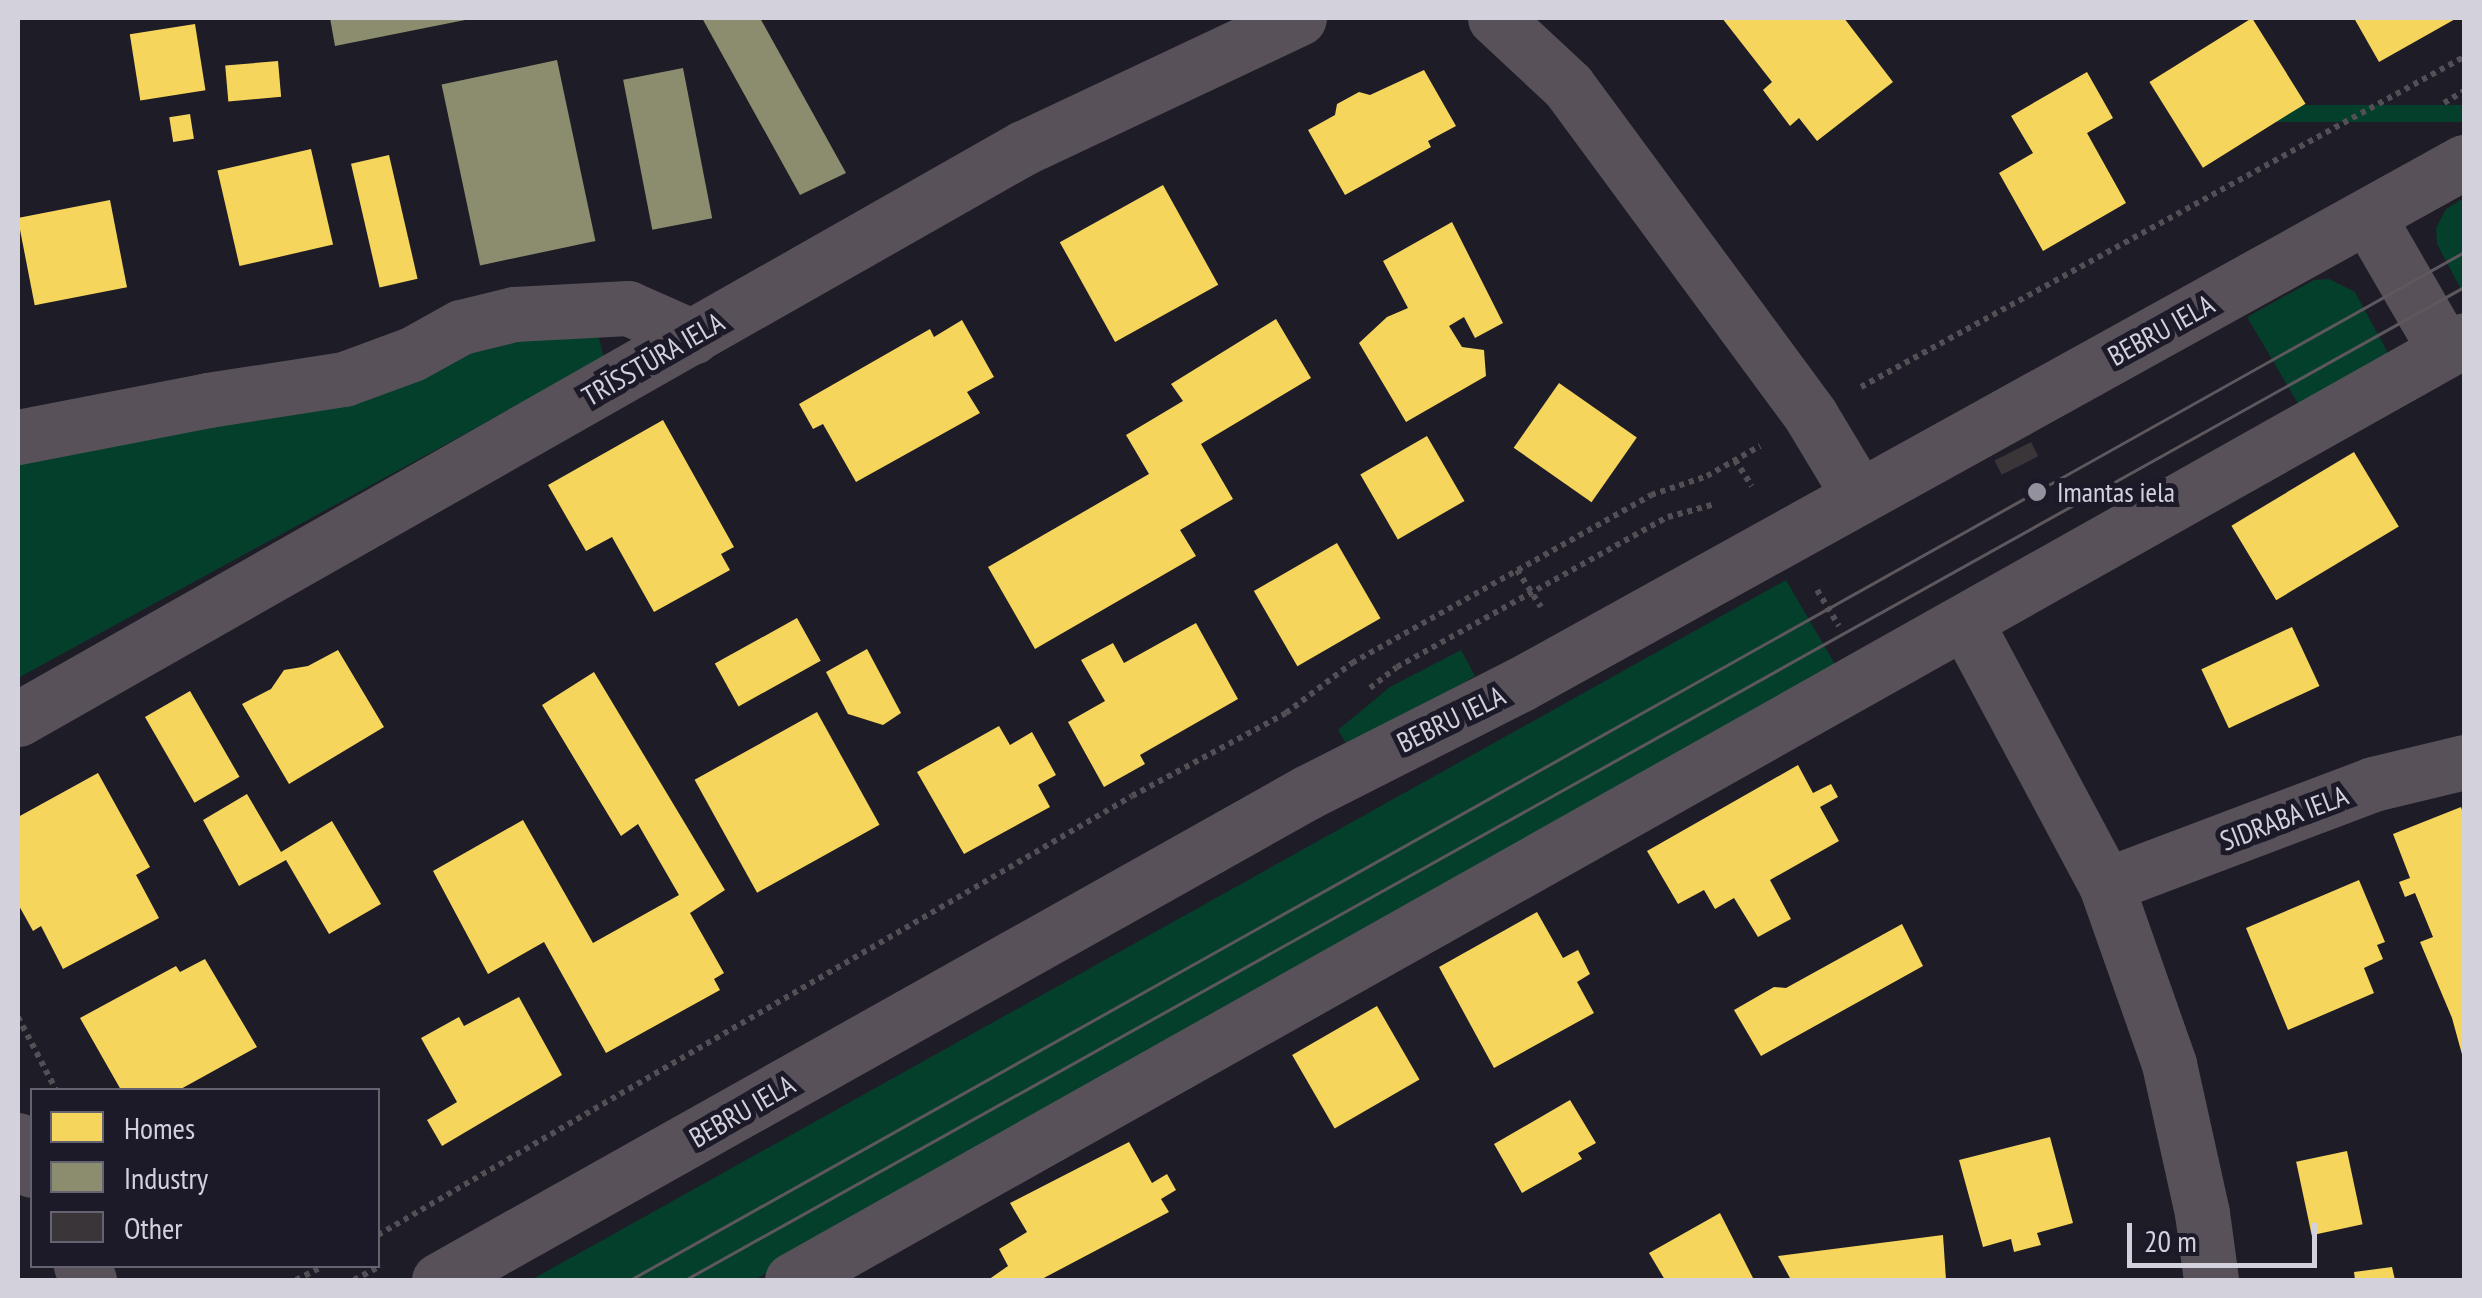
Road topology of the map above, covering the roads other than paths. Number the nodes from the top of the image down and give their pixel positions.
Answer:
1 (1298, 18) edge
2 (1495, 18) edge
3 (2464, 162) edge
4 (2368, 217) junction
5 (693, 337) junction
6 (2455, 345) edge
7 (18, 436) edge
8 (1859, 496) junction
9 (1966, 624) junction
10 (18, 719) edge
11 (2464, 762) edge
12 (2106, 885) junction
13 (18, 1140) edge
14 (30, 1166) edge
15 (440, 1280) edge
16 (792, 1280) edge
17 (2212, 1280) edge

1 - 5 street, TRĪSSTŪRA IELA
2 - 8 street
3 - 4 street, BEBRU IELA
4 - 6 street
4 - 8 street, BEBRU IELA
5 - 7 street
5 - 10 street, TRĪSSTŪRA IELA
6 - 9 street
8 - 15 street, BEBRU IELA
9 - 12 street
9 - 16 street
11 - 12 street, SIDRABA IELA
12 - 17 street
13 - 14 street

